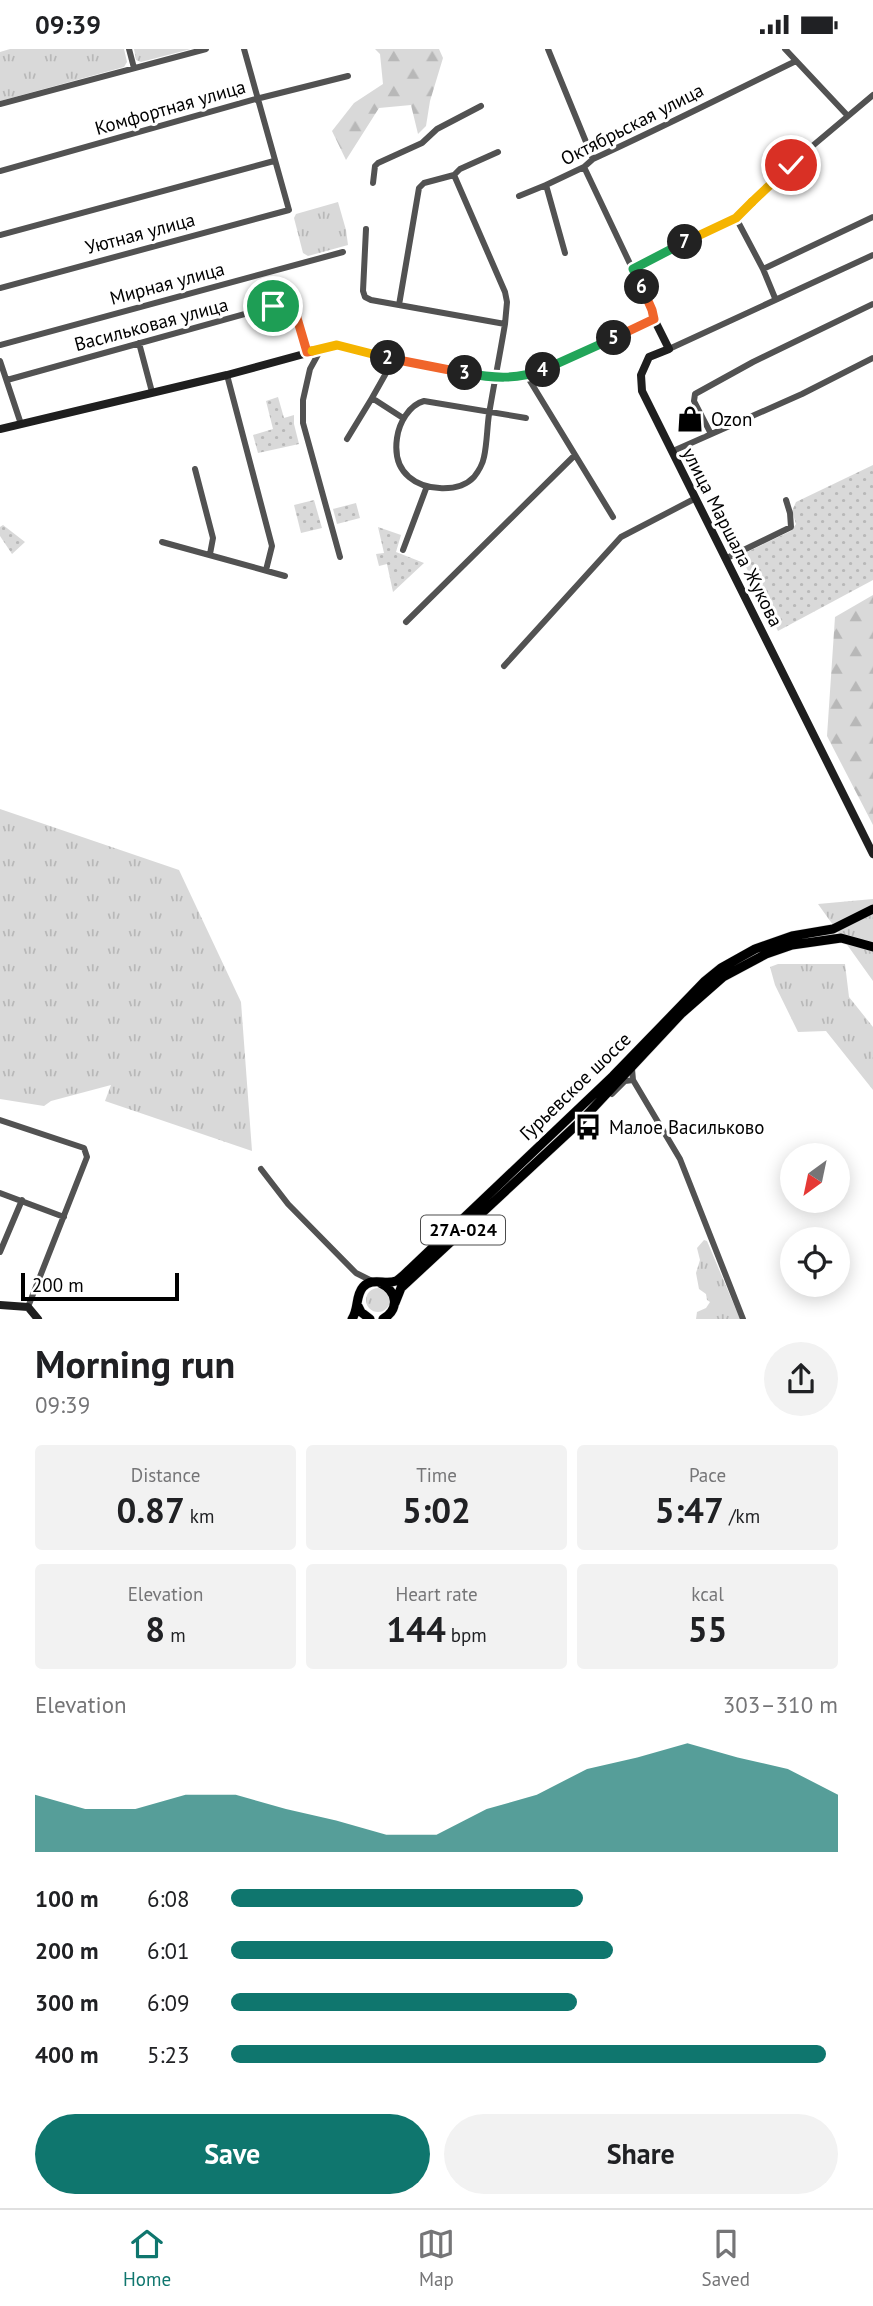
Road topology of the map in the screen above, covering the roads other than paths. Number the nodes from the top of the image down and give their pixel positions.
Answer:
1 (129, 49) edge
2 (206, 49) edge
3 (244, 49) edge
4 (548, 49) edge
5 (785, 49) edge
6 (796, 61) junction
7 (134, 68) junction
8 (348, 76) dead end
9 (873, 95) edge
10 (256, 99) junction
11 (0, 104) edge
12 (481, 106) dead end
13 (847, 115) junction
14 (498, 152) dead end
15 (593, 159) junction
16 (274, 161) junction
17 (584, 167) junction
18 (0, 171) edge
19 (454, 175) junction
20 (373, 183) dead end
21 (545, 185) junction
22 (519, 196) dead end
23 (873, 217) edge
24 (736, 218) junction
25 (366, 229) dead end
26 (0, 235) edge
27 (343, 251) dead end
28 (565, 253) dead end
29 (873, 255) edge
30 (633, 269) junction
31 (763, 269) junction
32 (0, 288) edge
33 (775, 298) junction
34 (873, 304) edge
35 (399, 305) junction
36 (654, 319) junction
37 (505, 324) junction
38 (139, 343) junction
39 (0, 345) edge
40 (322, 348) junction
41 (668, 349) junction
42 (307, 352) junction
43 (394, 359) junction
44 (873, 359) edge
45 (0, 361) edge
46 (227, 375) junction
47 (527, 376) junction
48 (496, 377) junction
49 (7, 380) junction
50 (152, 392) junction
51 (372, 398) junction
52 (490, 412) junction
53 (403, 418) junction
54 (526, 418) dead end
55 (21, 424) junction
56 (0, 429) edge
57 (711, 434) junction
58 (347, 439) dead end
59 (673, 451) junction
60 (575, 455) junction
61 (195, 469) dead end
62 (427, 486) junction
63 (696, 498) junction
64 (786, 501) dead end
65 (613, 517) dead end
66 (162, 542) dead end
67 (403, 550) dead end
68 (210, 554) junction
69 (340, 557) dead end
70 (727, 558) junction
71 (266, 571) junction
72 (285, 576) dead end
73 (406, 622) dead end
74 (505, 666) dead end
75 (873, 854) edge
76 (872, 909) edge
77 (857, 917) junction
78 (859, 943) junction
79 (873, 947) edge
80 (632, 1069) junction
81 (633, 1080) junction
82 (594, 1108) junction
83 (0, 1120) edge
84 (261, 1169) dead end
85 (0, 1193) edge
86 (22, 1200) junction
87 (64, 1217) junction
88 (0, 1252) edge
89 (356, 1273) junction
90 (377, 1282) junction
91 (362, 1288) junction
92 (358, 1304) junction
93 (0, 1305) edge
94 (395, 1305) junction
95 (28, 1307) junction
96 (397, 1318) edge
97 (38, 1319) edge
98 (352, 1319) edge
99 (370, 1319) edge
100 (383, 1319) edge
101 (743, 1319) edge

1 - 7 street
2 - 7 street
3 - 10 street
4 - 15 street
5 - 6 street
6 - 13 street
6 - 15 street, Октябрьская улица
7 - 11 street
8 - 10 street, Комфортная улица
9 - 13 street
10 - 16 street
10 - 18 street, Комфортная улица
12 - 20 street
13 - 24 street
14 - 19 street
15 - 17 street, Октябрьская улица
16 - 26 street
16 - 32 street, Уютная улица
17 - 21 street, Октябрьская улица
17 - 30 street
19 - 35 street
19 - 37 street
21 - 22 street
21 - 28 street, Октябрьская улица
23 - 31 street
24 - 30 street
24 - 31 street
25 - 35 street
27 - 39 street, Мирная улица
29 - 33 street
30 - 36 street
31 - 33 street
33 - 41 street
34 - 57 street
35 - 37 street
36 - 41 street
36 - 47 street
37 - 48 street
38 - 42 street, Васильковая улица
38 - 49 street, Васильковая улица
38 - 50 street
40 - 42 street
40 - 43 street
40 - 69 street
41 - 59 street, улица Маршала Жукова
42 - 46 street
43 - 48 street
43 - 51 street
44 - 57 street
45 - 49 street
46 - 50 street
46 - 71 street
47 - 48 street
47 - 60 street
48 - 52 street
49 - 55 street
50 - 55 street
51 - 53 street
51 - 58 street
52 - 53 street
52 - 54 street
52 - 62 street
53 - 62 street
55 - 56 street
57 - 59 street
59 - 63 street, улица Маршала Жукова
60 - 65 street
60 - 73 street
61 - 68 street
62 - 67 street
63 - 70 street, улица Маршала Жукова
63 - 74 street
64 - 70 street
66 - 68 street
68 - 71 street
70 - 75 street, улица Маршала Жукова
71 - 72 street
76 - 77 main road, 27А-024
77 - 78 main road
77 - 90 main road, Гурьевское шоссе / 27А-024
78 - 79 main road, 27А-024
78 - 80 main road, Гурьевское шоссе / 27А-024
80 - 81 street
80 - 82 main road, Гурьевское шоссе / 27А-024
81 - 82 street
81 - 101 street
82 - 94 main road, Гурьевское шоссе / 27А-024
83 - 87 street
84 - 89 street
85 - 86 street
86 - 87 street
86 - 88 street
87 - 95 street
89 - 90 street
89 - 91 street
90 - 91 main road, Гурьевское шоссе / 27А-024
90 - 94 main road
91 - 92 main road
92 - 98 main road
92 - 99 main road
93 - 95 street
94 - 96 street
94 - 100 main road, Гурьевское шоссе
95 - 97 street

